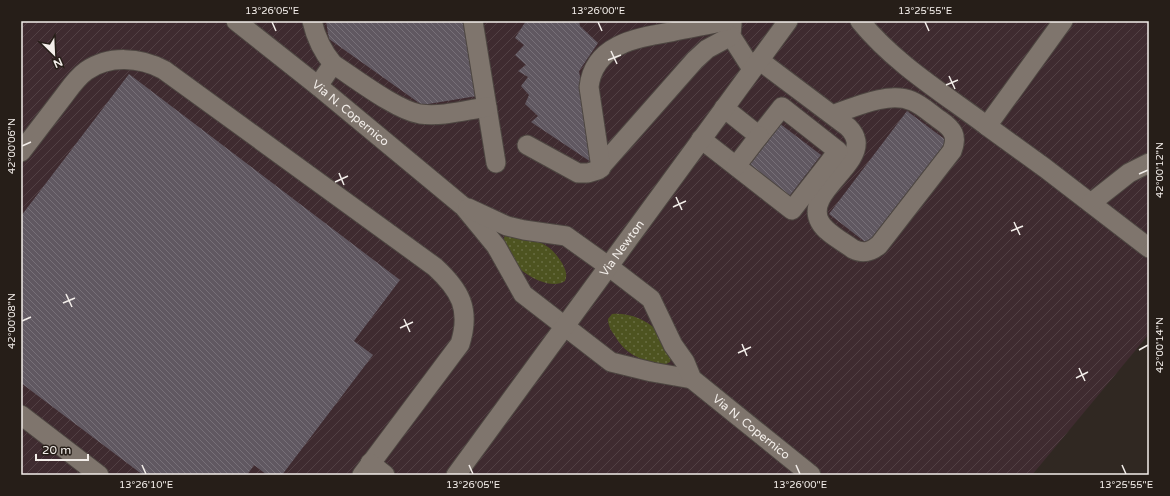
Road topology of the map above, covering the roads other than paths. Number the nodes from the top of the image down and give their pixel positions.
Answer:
1 (236, 21) edge
2 (312, 21) edge
3 (473, 21) edge
4 (788, 21) edge
5 (860, 21) edge
6 (1063, 21) edge
7 (729, 26) edge
8 (333, 64) junction
9 (756, 64) junction
10 (318, 86) junction
11 (487, 106) junction
12 (724, 108) junction
13 (832, 115) junction
14 (988, 126) junction
15 (759, 136) junction
16 (701, 139) junction
17 (527, 145) dead end
18 (21, 152) edge
19 (496, 163) dead end
20 (1149, 163) edge
21 (736, 166) junction
22 (601, 168) junction
23 (1091, 203) junction
24 (464, 206) junction
25 (1149, 248) edge
26 (608, 266) junction
27 (566, 327) junction
28 (692, 379) junction
29 (21, 415) edge
30 (366, 469) edge
31 (99, 475) edge
32 (385, 475) edge
33 (456, 475) edge
34 (811, 475) edge

1 - 10 street, Via N. Copernico
2 - 8 street
3 - 11 street
4 - 9 street, Via Newton
5 - 14 street
6 - 14 street
7 - 9 street
7 - 22 street
7 - 22 street
8 - 10 street
8 - 11 street
9 - 12 street, Via Newton
9 - 13 street
10 - 24 street, Via N. Copernico
11 - 19 street
12 - 15 street
12 - 16 street, Via Newton
13 - 13 street
14 - 23 street
15 - 21 street
15 - 21 street
16 - 21 street
16 - 26 street, Via Newton
17 - 22 street
18 - 30 street
20 - 23 street
23 - 25 street
24 - 26 street
24 - 27 street
26 - 27 street, Via Newton
26 - 28 street
27 - 28 street
27 - 33 street, Via Newton
28 - 34 street, Via N. Copernico
29 - 31 street
30 - 32 street

